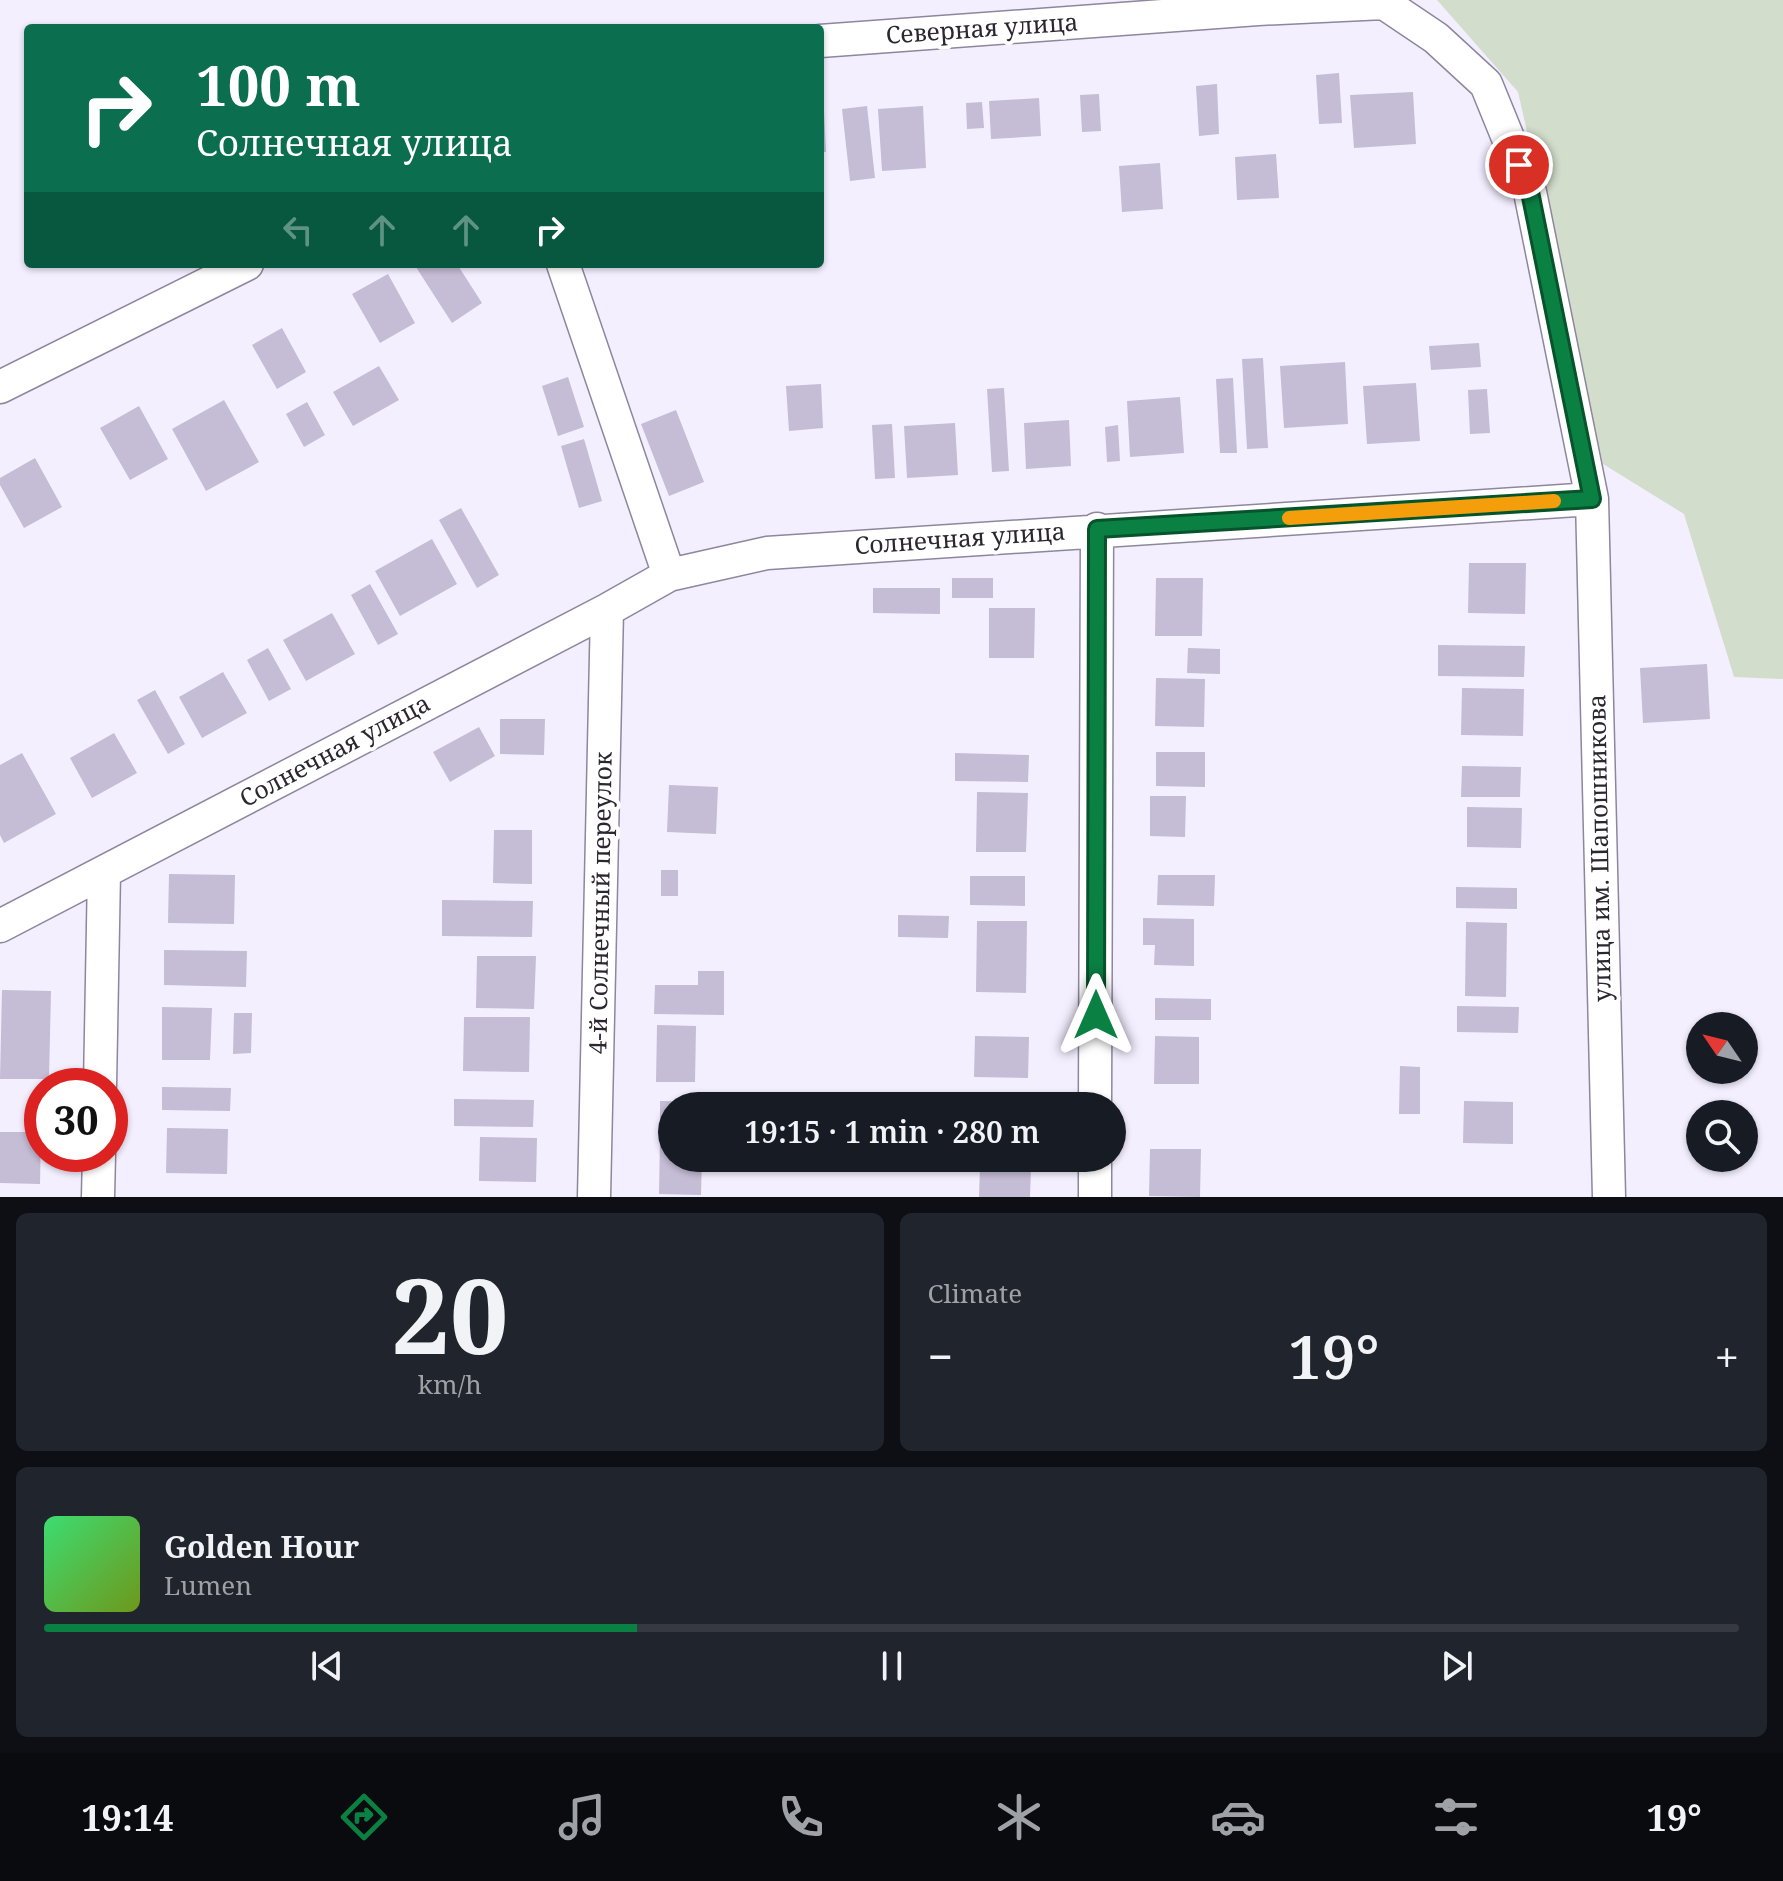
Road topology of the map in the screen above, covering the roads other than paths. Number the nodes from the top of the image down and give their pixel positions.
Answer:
1 (824, 41) edge
2 (239, 268) edge
3 (564, 268) edge
4 (0, 387) edge
5 (1592, 499) junction
6 (1097, 529) junction
7 (669, 575) junction
8 (607, 610) junction
9 (104, 872) junction
10 (0, 926) edge
11 (100, 1068) edge
12 (1095, 1092) edge
13 (99, 1172) edge
14 (1095, 1172) edge
15 (98, 1197) edge
16 (594, 1197) edge
17 (1095, 1197) edge
18 (1609, 1197) edge

1 - 5 street, Северная улица
2 - 4 street
3 - 7 street
5 - 6 street, Солнечная улица
5 - 18 street, улица им. Шапошникова
6 - 7 street, Солнечная улица
6 - 12 street
7 - 8 street, Солнечная улица
8 - 9 street, Солнечная улица
8 - 16 street, 4-й Солнечный переулок
9 - 10 street, Солнечная улица
9 - 11 street
13 - 15 street
14 - 17 street

